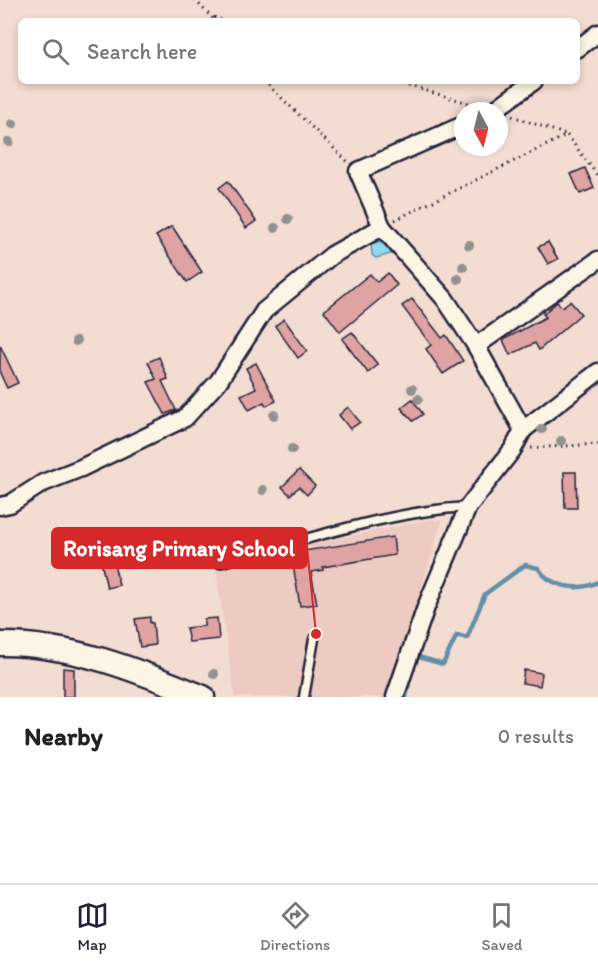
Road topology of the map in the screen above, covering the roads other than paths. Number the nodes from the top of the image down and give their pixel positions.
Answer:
1 (598, 33) edge
2 (580, 47) edge
3 (531, 84) edge
4 (508, 104) edge
5 (454, 128) edge
6 (382, 227) junction
7 (598, 260) edge
8 (476, 346) junction
9 (598, 372) edge
10 (523, 430) junction
11 (0, 506) edge
12 (468, 507) junction
13 (219, 563) dead end
14 (314, 639) dead end
15 (0, 644) edge
16 (202, 697) edge
17 (304, 697) edge
18 (395, 697) edge

1 - 2 street
3 - 4 street
5 - 6 street
6 - 8 street
6 - 11 street
7 - 8 street
8 - 10 street
9 - 10 street
10 - 12 street
12 - 13 lane
12 - 18 street
14 - 17 lane
15 - 16 street

